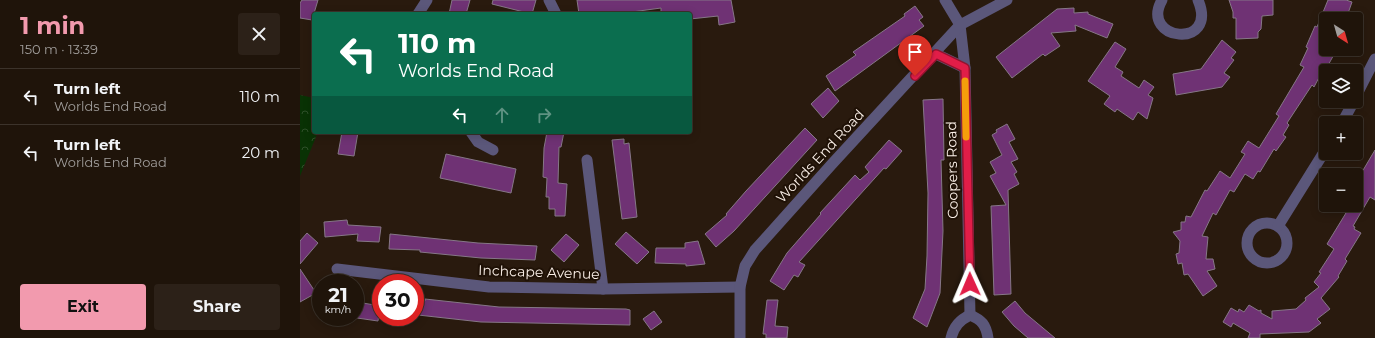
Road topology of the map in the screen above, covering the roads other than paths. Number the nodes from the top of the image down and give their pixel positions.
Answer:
1 (427, 0) edge
2 (549, 0) edge
3 (946, 0) edge
4 (1007, 0) edge
5 (1160, 0) edge
6 (1198, 0) edge
7 (419, 12) edge
8 (555, 12) edge
9 (960, 26) junction
10 (936, 54) junction
11 (1375, 59) edge
12 (965, 68) junction
13 (1363, 82) edge
14 (472, 134) edge
15 (493, 150) dead end
16 (587, 160) dead end
17 (1319, 160) edge
18 (1278, 226) dead end
19 (337, 269) dead end
20 (740, 287) junction
21 (603, 289) junction
22 (970, 315) junction
23 (740, 338) edge
24 (952, 338) edge
25 (988, 338) edge

1 - 7 street
2 - 8 street
3 - 9 street
4 - 9 street
5 - 6 street
9 - 10 street, Worlds End Road
9 - 12 street, Coopers Road
10 - 12 street
10 - 20 street, Worlds End Road
11 - 13 street
12 - 22 street, Coopers Road
14 - 15 street
16 - 21 street
17 - 18 street
19 - 21 street, Inchcape Avenue
20 - 21 street, Inchcape Avenue
20 - 23 street, Worlds End Road
22 - 24 street
22 - 25 street

